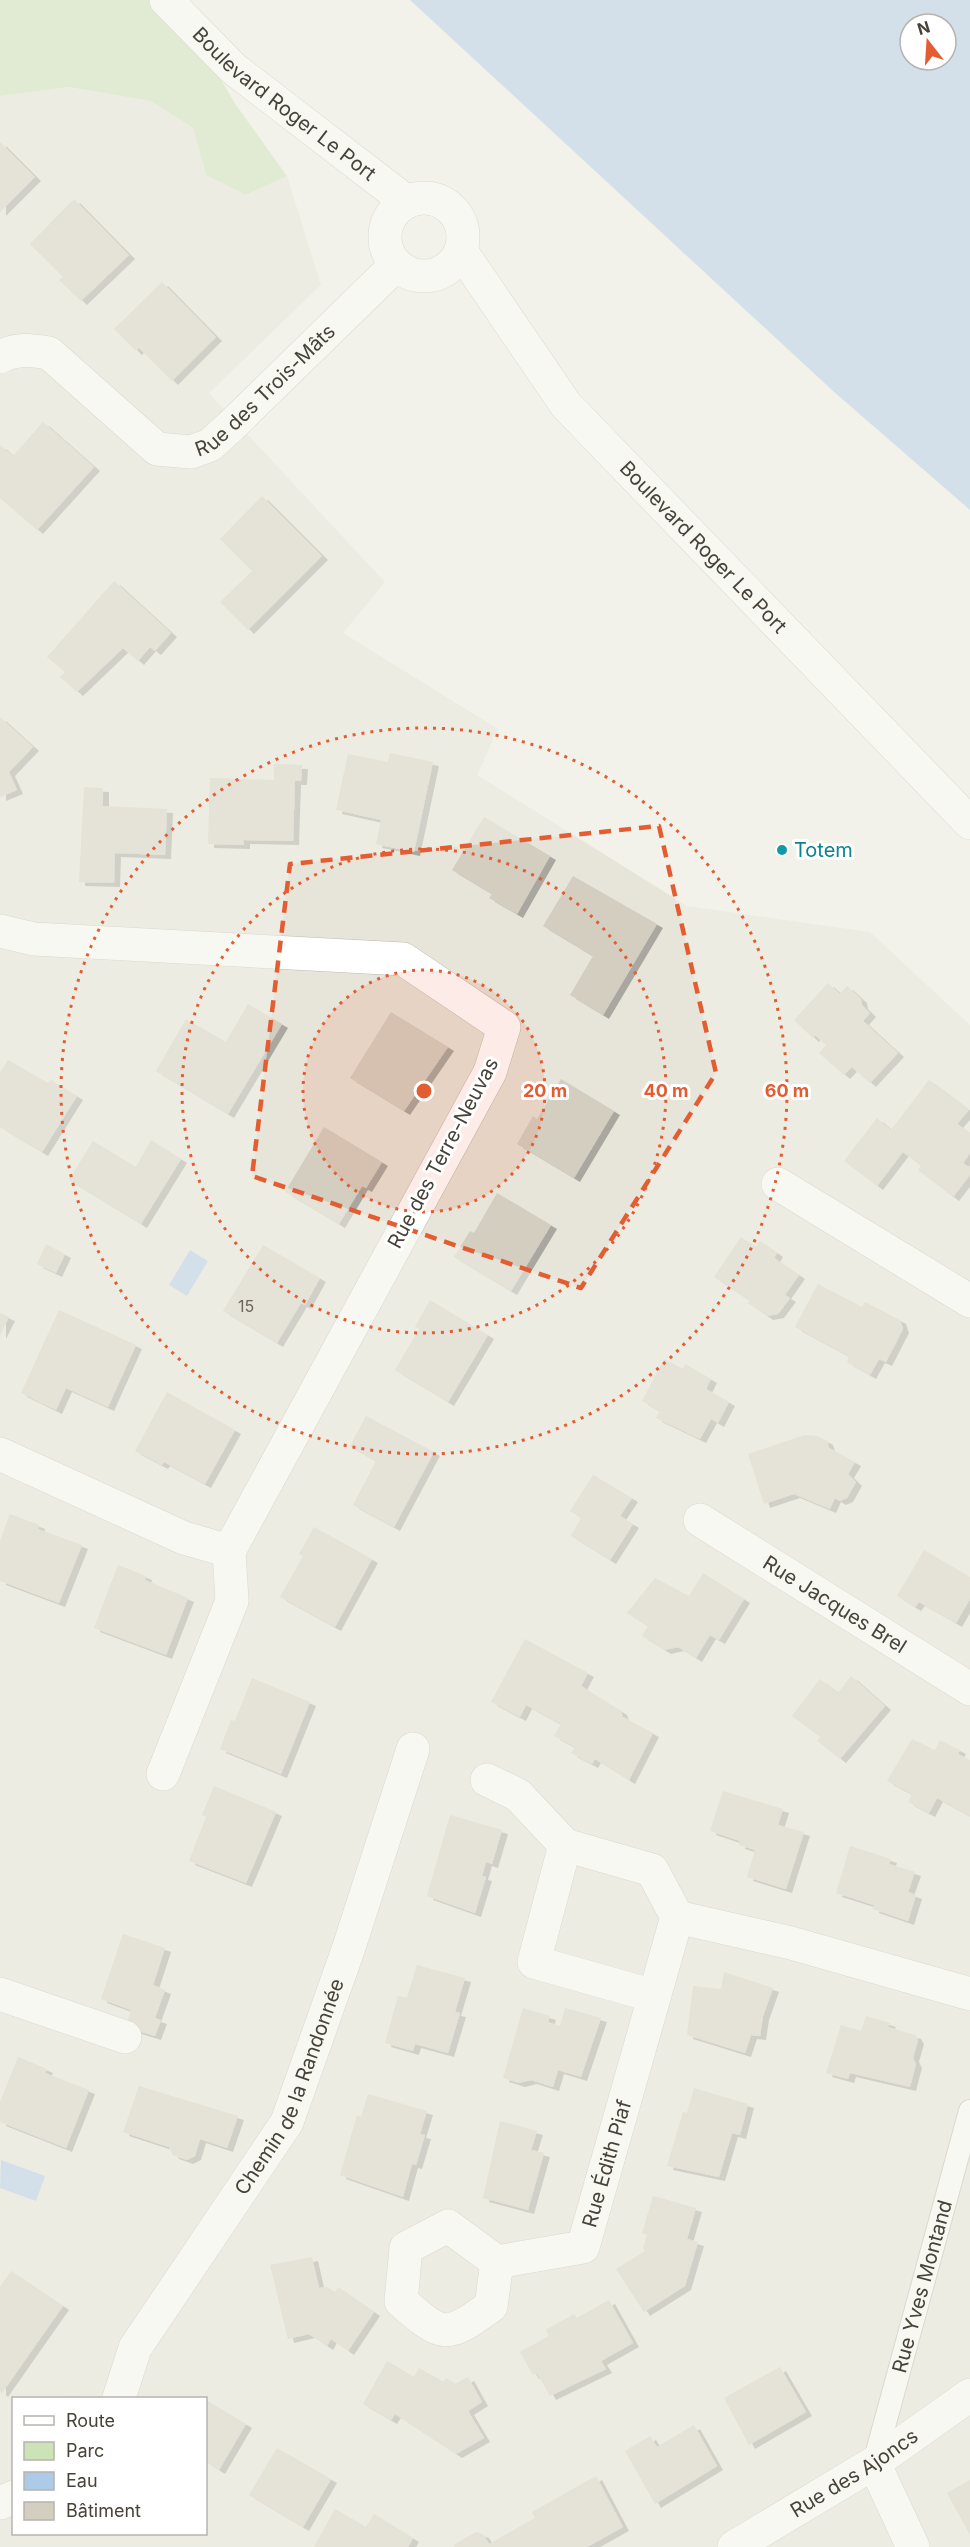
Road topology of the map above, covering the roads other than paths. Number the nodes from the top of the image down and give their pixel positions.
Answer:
1 (166, 0) edge
2 (406, 202) junction
3 (461, 251) junction
4 (396, 265) junction
5 (0, 357) edge
6 (970, 823) edge
7 (0, 931) edge
8 (778, 1184) dead end
9 (970, 1301) edge
10 (0, 1454) edge
11 (700, 1520) dead end
12 (229, 1551) junction
13 (970, 1689) edge
14 (413, 1749) dead end
15 (163, 1774) dead end
16 (487, 1780) dead end
17 (565, 1845) junction
18 (678, 1917) junction
19 (0, 1994) edge
20 (970, 1994) edge
21 (654, 1996) junction
22 (125, 2037) dead end
23 (970, 2111) edge
24 (497, 2262) dead end
25 (970, 2395) edge
26 (118, 2397) edge
27 (874, 2463) junction
28 (734, 2547) edge
29 (913, 2547) edge

1 - 2 street, Boulevard Roger Le Port
2 - 3 street
2 - 4 street
3 - 4 street
3 - 6 street, Boulevard Roger Le Port
4 - 5 street, Rue des Trois-Mâts
7 - 12 street, Rue des Terre-Neuvas
8 - 9 street
10 - 12 street
11 - 13 street, Rue Jacques Brel
12 - 15 street
14 - 26 street, Chemin de la Randonnée
16 - 17 street
17 - 18 street
17 - 21 street
18 - 20 street
18 - 21 street, Rue Édith Piaf
19 - 22 street
21 - 24 street, Rue Édith Piaf
23 - 27 lane, Rue Yves Montand
25 - 27 street, Rue des Ajoncs
27 - 28 street, Rue des Ajoncs
27 - 29 street

